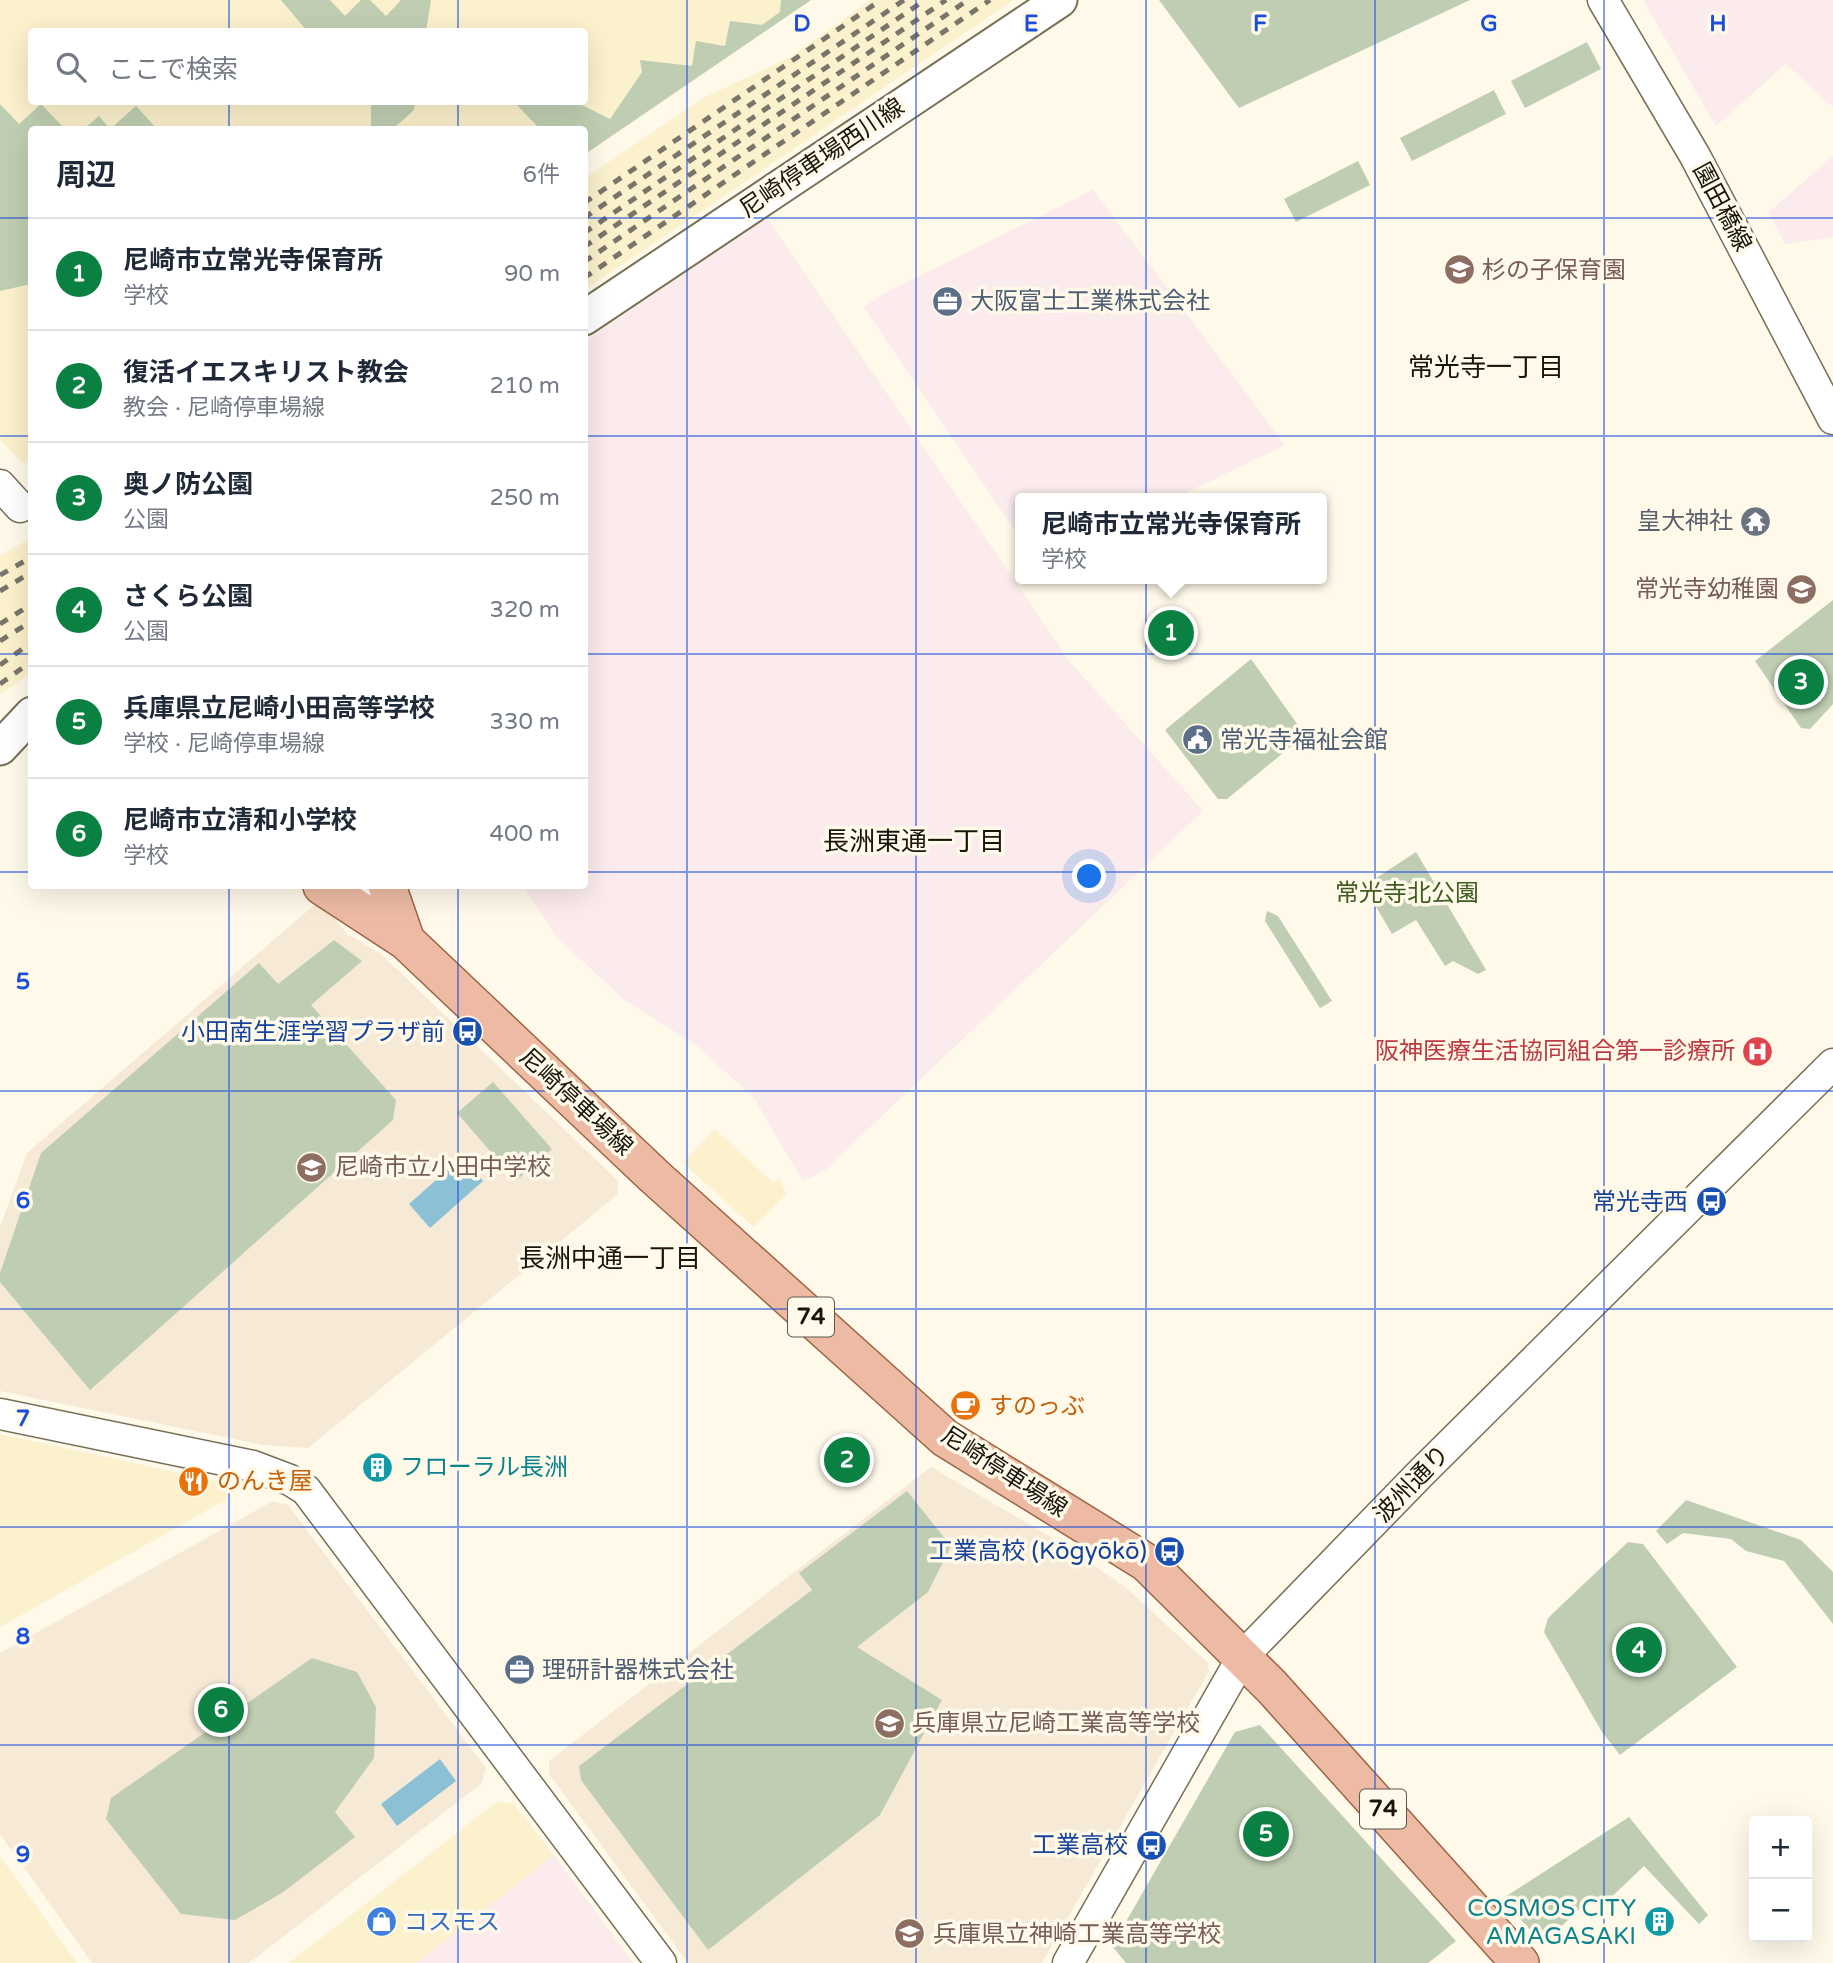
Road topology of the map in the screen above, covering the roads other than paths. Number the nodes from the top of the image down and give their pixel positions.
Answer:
1 (1060, 0) edge
2 (1603, 0) edge
3 (588, 315) edge
4 (1833, 419) edge
5 (0, 485) edge
6 (20, 507) dead end
7 (28, 718) edge
8 (0, 748) edge
9 (327, 889) edge
10 (360, 889) edge
11 (388, 889) edge
12 (406, 941) junction
13 (1833, 1064) edge
14 (0, 1414) edge
15 (1243, 1656) junction
16 (661, 1963) edge
17 (1068, 1963) edge
18 (1520, 1963) edge

1 - 3 main road, 尼崎停車場西川線
2 - 4 street, 園田橋線
5 - 6 street
7 - 8 main road
9 - 12 main road, 尼崎停車場線 / 74
10 - 12 street, 74
11 - 12 main road, 尼崎停車場線 / 74
12 - 15 main road, 尼崎停車場線 / 74
13 - 15 street, 波州通り
14 - 16 street
15 - 17 street, 波州通り
15 - 18 main road, 尼崎停車場線 / 74

